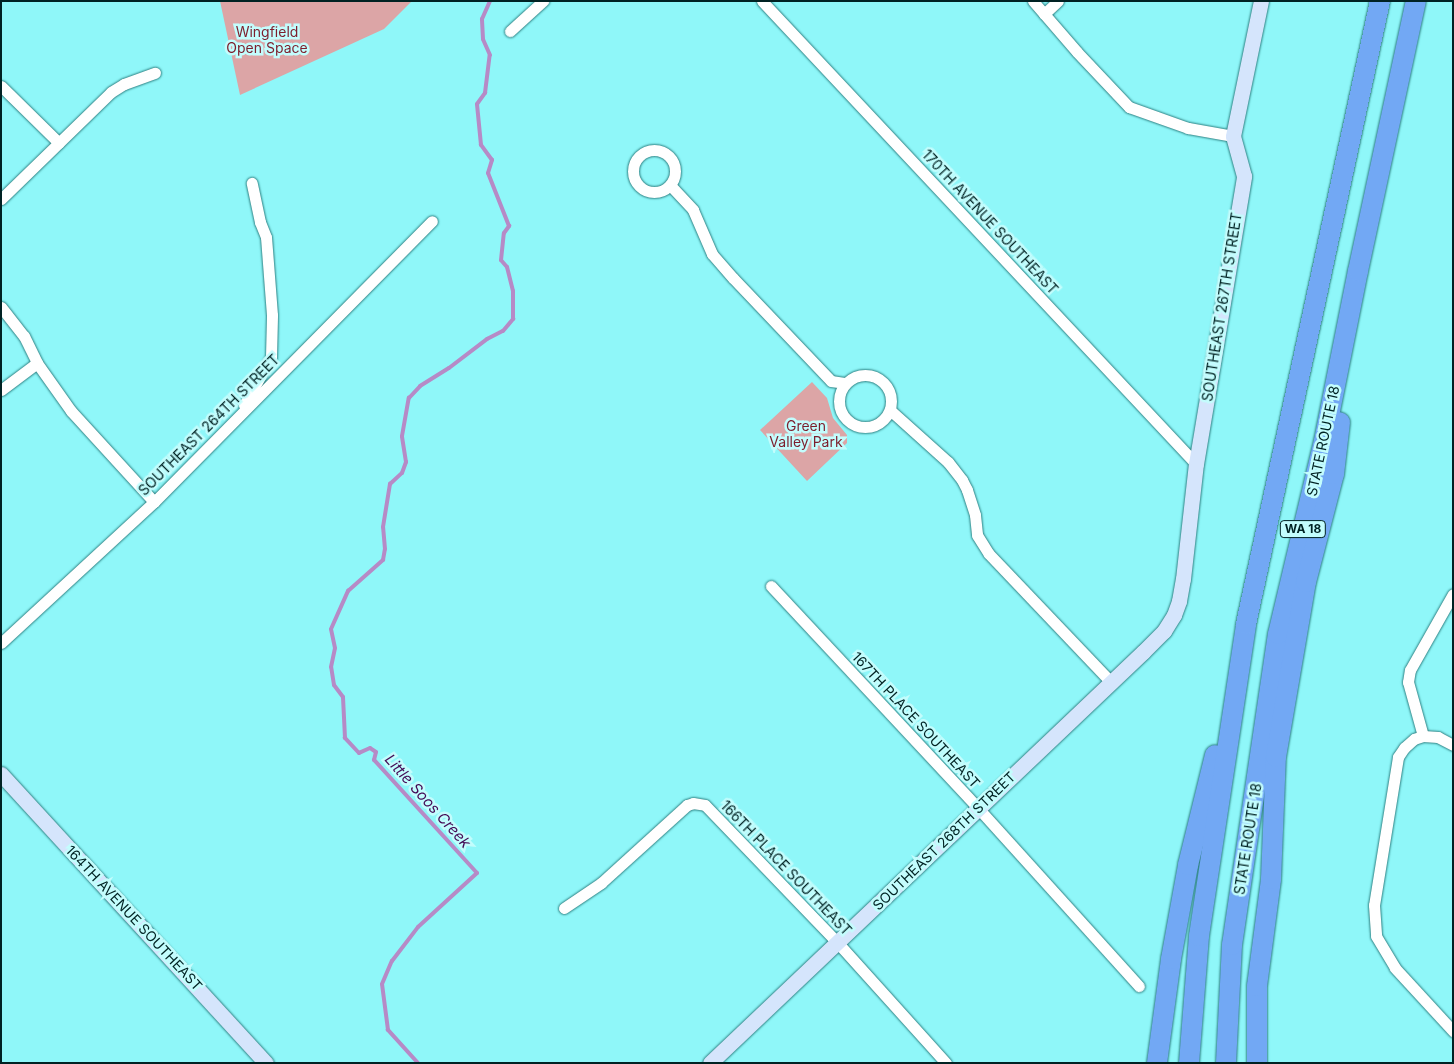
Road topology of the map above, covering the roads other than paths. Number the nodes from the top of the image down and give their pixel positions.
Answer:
1 (543, 1) edge
2 (762, 1) edge
3 (1033, 1) edge
4 (1058, 1) edge
5 (1261, 1) edge
6 (1380, 1) edge
7 (1416, 1) edge
8 (1044, 14) junction
9 (510, 32) dead end
10 (155, 73) dead end
11 (1, 86) edge
12 (1233, 136) junction
13 (59, 143) junction
14 (252, 183) dead end
15 (670, 185) dead end
16 (1, 198) edge
17 (432, 221) dead end
18 (1358, 271) junction
19 (1, 307) edge
20 (37, 363) junction
21 (846, 383) junction
22 (1, 390) edge
23 (890, 410) junction
24 (228, 429) junction
25 (1196, 464) junction
26 (154, 502) junction
27 (771, 586) dead end
28 (1453, 594) edge
29 (1174, 615) joint
30 (1246, 624) junction
31 (1, 643) edge
32 (1112, 683) junction
33 (1423, 736) junction
34 (1453, 745) edge
35 (1, 774) edge
36 (978, 808) junction
37 (564, 908) dead end
38 (837, 942) junction
39 (1139, 986) dead end
40 (1453, 1031) edge
41 (266, 1063) edge
42 (710, 1063) edge
43 (946, 1063) edge
44 (1157, 1063) edge
45 (1189, 1063) edge
46 (1226, 1063) edge
47 (1256, 1063) edge

1 - 9 street
2 - 25 street, 170TH AVENUE SOUTHEAST
3 - 8 street
4 - 8 street
5 - 12 street, SOUTHEAST 267TH STREET
6 - 30 highway, WA 18
7 - 18 highway, STATE ROUTE 18 / WA 18
8 - 12 street
10 - 13 street
11 - 13 street
12 - 25 street, SOUTHEAST 267TH STREET
13 - 16 street
14 - 24 street
15 - 21 street
17 - 24 street, SOUTHEAST 264TH STREET
18 - 46 highway, STATE ROUTE 18 / WA 18
18 - 47 highway
19 - 20 street
20 - 22 street
20 - 26 street
21 - 23 street
21 - 23 street
23 - 32 street
24 - 26 street, SOUTHEAST 264TH STREET
25 - 29 street, SOUTHEAST 267TH STREET
26 - 31 street, SOUTHEAST 264TH STREET
27 - 36 street, 167TH PLACE SOUTHEAST
28 - 33 street
29 - 32 street, SOUTHEAST 268TH STREET
30 - 44 highway
30 - 45 highway, WA 18
32 - 36 street, SOUTHEAST 268TH STREET
33 - 34 street
33 - 40 street
35 - 41 street, 164TH AVENUE SOUTHEAST
36 - 38 street, SOUTHEAST 268TH STREET
36 - 39 street, 167TH PLACE SOUTHEAST
37 - 38 street, 166TH PLACE SOUTHEAST
38 - 42 street, SOUTHEAST 268TH STREET
38 - 43 street, 166TH PLACE SOUTHEAST

